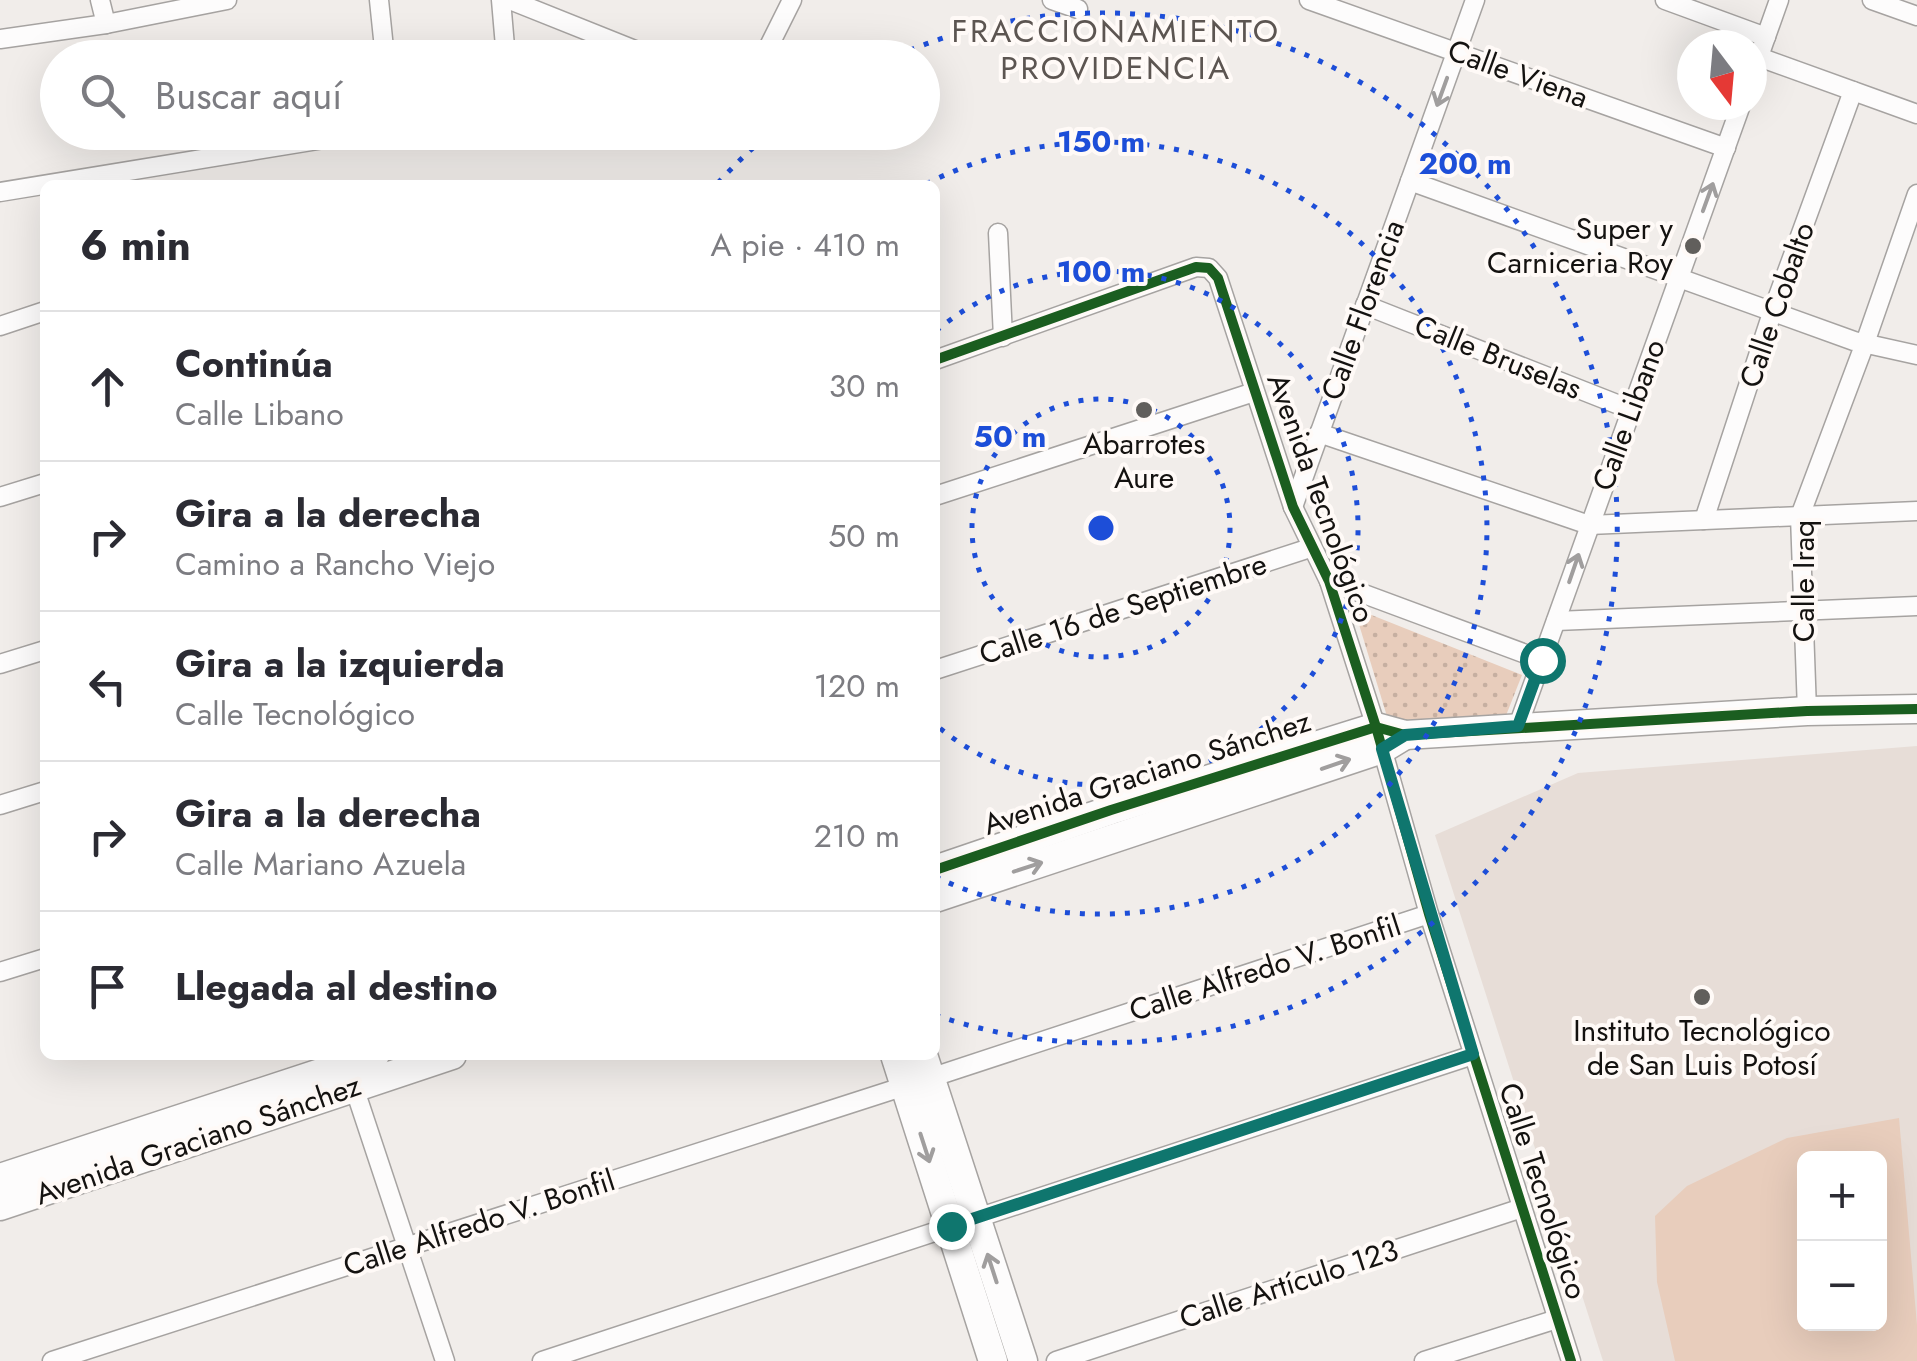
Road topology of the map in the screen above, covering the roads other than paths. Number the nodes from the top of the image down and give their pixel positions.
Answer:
1 (100, 0) edge
2 (227, 0) edge
3 (379, 0) edge
4 (500, 0) edge
5 (510, 0) edge
6 (792, 0) edge
7 (1052, 0) edge
8 (1310, 0) edge
9 (1475, 0) edge
10 (1664, 0) edge
11 (1780, 0) edge
12 (1872, 0) edge
13 (1078, 10) dead end
14 (1917, 16) edge
15 (106, 24) junction
16 (1747, 30) edge
17 (1767, 34) edge
18 (0, 39) edge
19 (383, 40) edge
20 (504, 40) edge
21 (610, 40) edge
22 (772, 40) edge
23 (1456, 52) junction
24 (1767, 60) edge
25 (1853, 90) junction
26 (1917, 114) edge
27 (1736, 120) edge
28 (1726, 148) junction
29 (257, 150) edge
30 (73, 180) edge
31 (1410, 181) junction
32 (40, 185) edge
33 (0, 192) edge
34 (1917, 194) edge
35 (998, 232) dead end
36 (1680, 276) junction
37 (1365, 305) junction
38 (1774, 310) junction
39 (40, 314) edge
40 (0, 326) edge
41 (1003, 337) junction
42 (1865, 343) junction
43 (1917, 356) edge
44 (940, 358) edge
45 (1254, 392) junction
46 (1632, 410) junction
47 (1319, 433) junction
48 (40, 485) edge
49 (940, 494) edge
50 (0, 498) edge
51 (1292, 507) junction
52 (1917, 512) edge
53 (1800, 516) junction
54 (1704, 520) junction
55 (1589, 525) junction
56 (1310, 548) junction
57 (1328, 580) junction
58 (1917, 606) edge
59 (1802, 611) junction
60 (1556, 621) junction
61 (40, 652) edge
62 (1542, 660) junction
63 (0, 664) edge
64 (940, 668) edge
65 (1917, 709) edge
66 (1807, 711) junction
67 (1518, 726) junction
68 (1387, 737) junction
69 (40, 793) edge
70 (0, 805) edge
71 (1116, 823) junction
72 (940, 869) edge
73 (940, 896) edge
74 (1429, 914) junction
75 (40, 960) edge
76 (0, 972) edge
77 (1473, 1054) junction
78 (415, 1060) edge
79 (348, 1069) edge
80 (919, 1073) edge
81 (0, 1178) edge
82 (0, 1206) edge
83 (1522, 1208) junction
84 (964, 1222) junction
85 (407, 1246) junction
86 (1557, 1318) junction
87 (52, 1361) edge
88 (445, 1361) edge
89 (542, 1361) edge
90 (993, 1361) edge
91 (1023, 1361) edge
92 (1056, 1361) edge
93 (1424, 1361) edge
94 (1571, 1361) edge

1 - 15 street
2 - 15 street
3 - 19 street
4 - 20 street
5 - 21 street
6 - 22 street
7 - 13 street
8 - 23 street, Calle Viena
9 - 23 street, Calle Florencia
10 - 16 street
11 - 17 street
12 - 14 street
15 - 18 street
23 - 28 street, Calle Viena
23 -> 31 street, Calle Florencia
24 - 25 street
25 - 26 street
25 - 38 street, Calle Cobalto
27 - 28 street, Calle Libano
36 -> 28 street, Calle Libano
29 - 30 street
31 - 36 street
31 - 37 street, Calle Florencia
32 - 33 street
34 - 42 street, Calle Iraq
35 - 41 street
36 - 38 street
36 - 46 street, Calle Libano
37 - 46 street, Calle Bruselas
37 - 47 street, Calle Florencia
38 - 42 street
38 - 54 street, Calle Cobalto
39 - 40 street
41 - 44 street
41 - 45 street, Avenida Tecnológico
42 - 43 street
42 - 53 street, Calle Iraq
45 - 49 street
45 - 51 street, Avenida Tecnológico
46 - 55 street, Calle Libano
47 - 51 street, Calle Florencia
47 - 55 street
48 - 50 street
51 - 56 street, Avenida Tecnológico
52 - 53 street
53 - 54 street
53 - 59 street, Calle Iraq
54 - 55 street
60 -> 55 street, Calle Libano
56 - 57 street, Avenida Tecnológico
56 - 64 street, Calle 16 de Septiembre
57 - 62 street
57 - 68 street, Avenida Tecnológico
58 - 59 street
59 - 60 street
59 - 66 street, Calle Iraq
60 - 62 street, Calle Libano
61 - 63 street
62 - 67 street, Calle Libano
65 - 66 street, Avenida Graciano Sánchez
66 - 67 street, Avenida Graciano Sánchez
67 - 68 street, Avenida Graciano Sánchez
68 - 71 street, Avenida Graciano Sánchez
68 - 74 street, Calle Tecnológico
69 - 70 street
71 - 72 street, Avenida Graciano Sánchez
73 -> 71 street, Avenida Graciano Sánchez
74 - 77 street, Calle Tecnológico
74 - 80 street, Calle Alfredo V. Bonfil
75 - 76 street
77 - 83 street, Calle Tecnológico
77 - 84 street
78 - 79 street, Avenida Graciano Sánchez
79 - 81 street, Avenida Graciano Sánchez
79 - 82 street, Avenida Graciano Sánchez
79 - 85 street
80 - 84 street
80 - 85 street, Calle Alfredo V. Bonfil
83 - 86 street, Calle Tecnológico
83 - 92 street, Calle Artículo 123
84 - 89 street
84 - 90 street
91 -> 84 street
85 - 87 street, Calle Alfredo V. Bonfil
85 - 88 street
86 - 93 street
86 - 94 street, Calle Tecnológico

